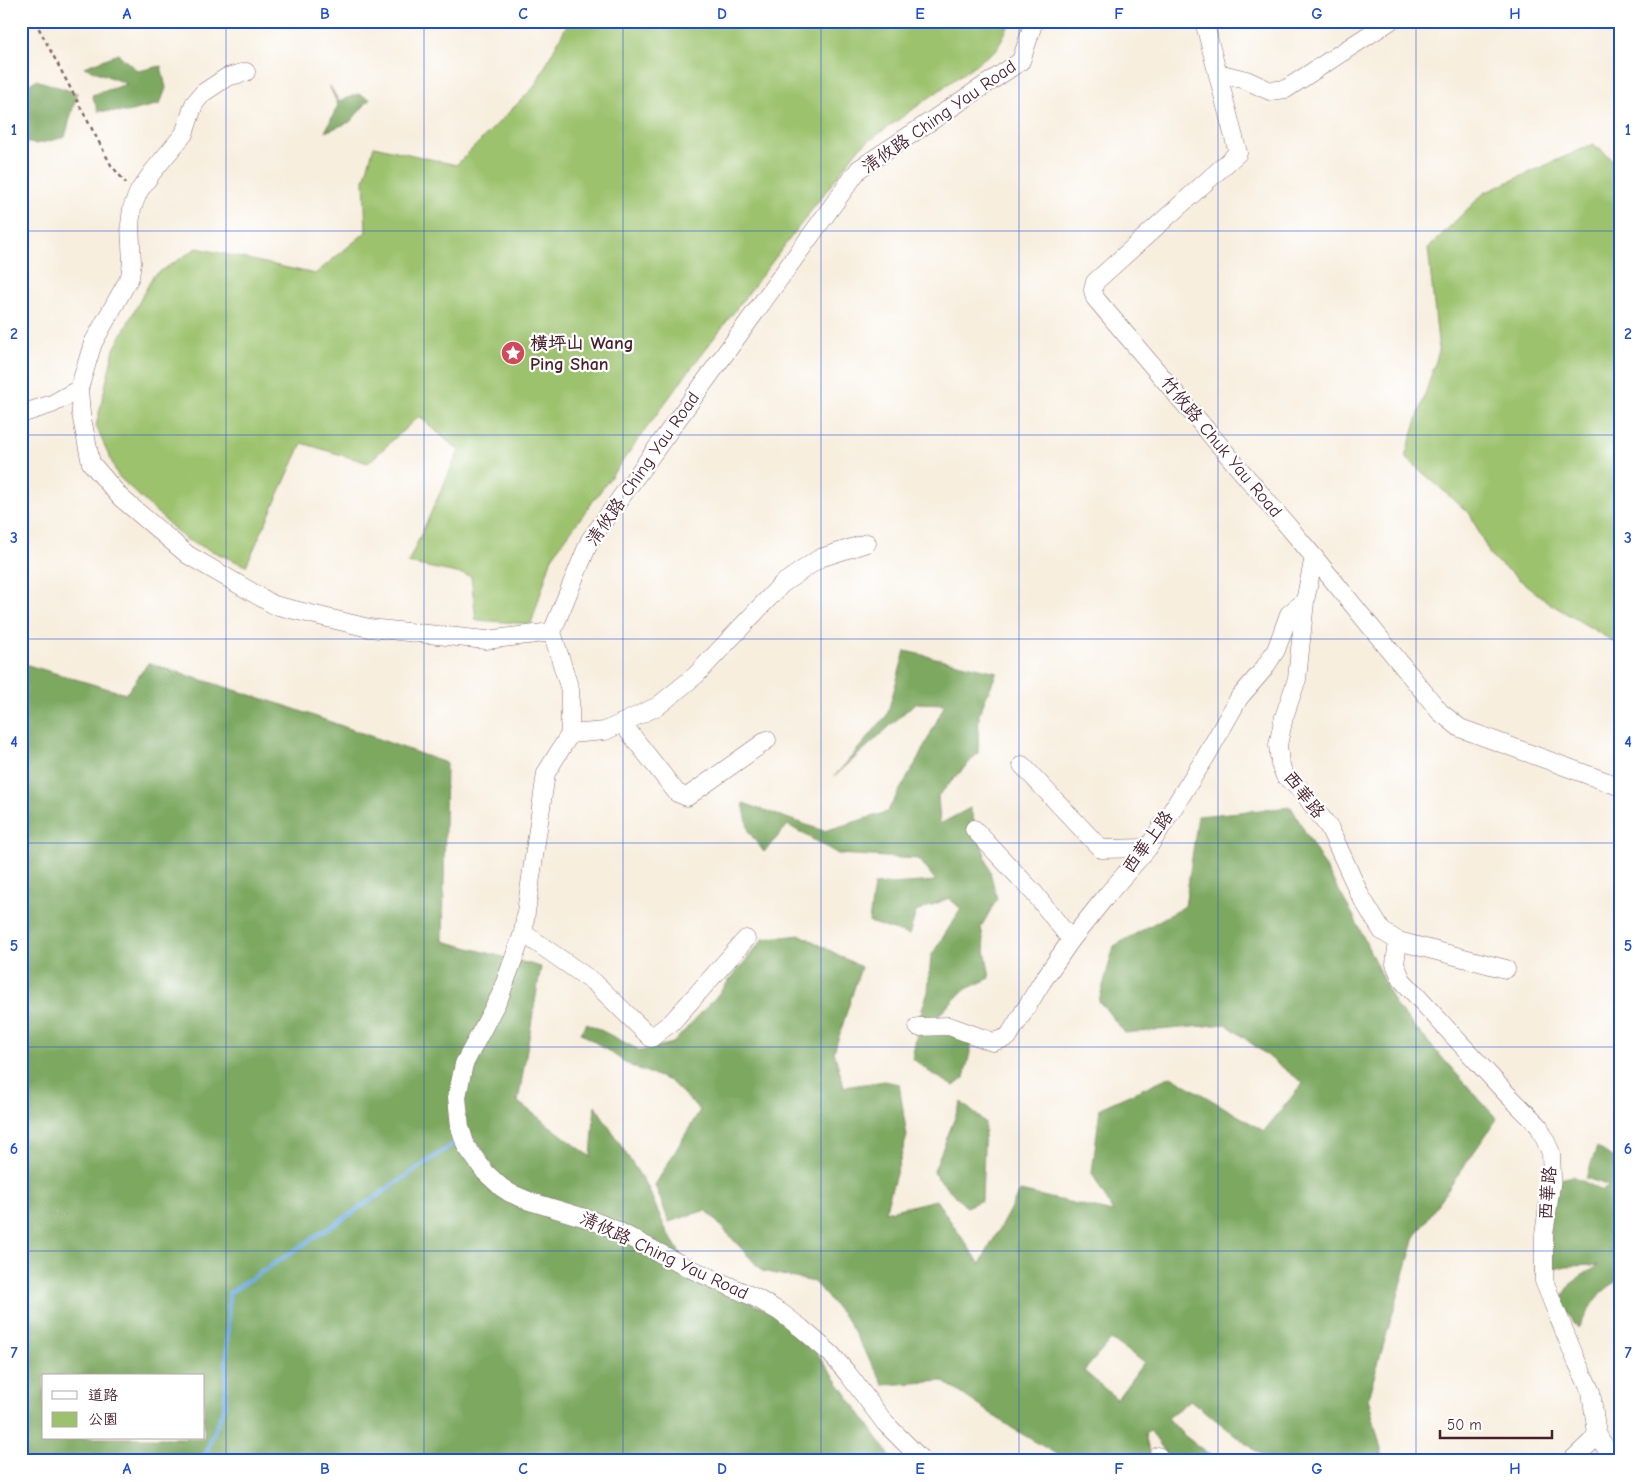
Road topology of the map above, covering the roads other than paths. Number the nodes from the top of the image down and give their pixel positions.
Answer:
1 (1034, 21) edge
2 (1204, 21) edge
3 (1390, 21) edge
4 (246, 72) dead end
5 (1218, 73) junction
6 (79, 389) junction
7 (21, 414) edge
8 (867, 543) dead end
9 (1314, 557) junction
10 (1305, 601) junction
11 (552, 632) junction
12 (622, 723) junction
13 (570, 734) junction
14 (766, 740) dead end
15 (1022, 765) dead end
16 (1621, 788) edge
17 (974, 830) dead end
18 (1148, 848) junction
19 (523, 933) junction
20 (746, 939) dead end
21 (1072, 940) junction
22 (1398, 941) junction
23 (1506, 969) dead end
24 (918, 1028) dead end
25 (1597, 1434) junction
26 (922, 1461) edge
27 (1571, 1461) edge
28 (1614, 1461) edge

1 - 11 street, 清攸路 Ching Yau Road
2 - 5 street, 竹攸路 Chuk Yau Road
3 - 5 street
4 - 6 street
5 - 9 street, 竹攸路 Chuk Yau Road
6 - 7 street
6 - 11 street
8 - 12 street
9 - 10 street
9 - 16 street, 竹攸路 Chuk Yau Road
10 - 18 street, 西華上路
10 - 22 street, 西華路
11 - 13 street
12 - 13 street
12 - 14 street
13 - 19 street, 清攸路 Ching Yau Road
15 - 18 street
17 - 21 street
18 - 21 street, 西華上路
19 - 20 street
19 - 26 street, 清攸路 Ching Yau Road
21 - 24 street, 西華上路
22 - 23 street, 西華路
22 - 25 street, 西華路
25 - 27 street
25 - 28 street

